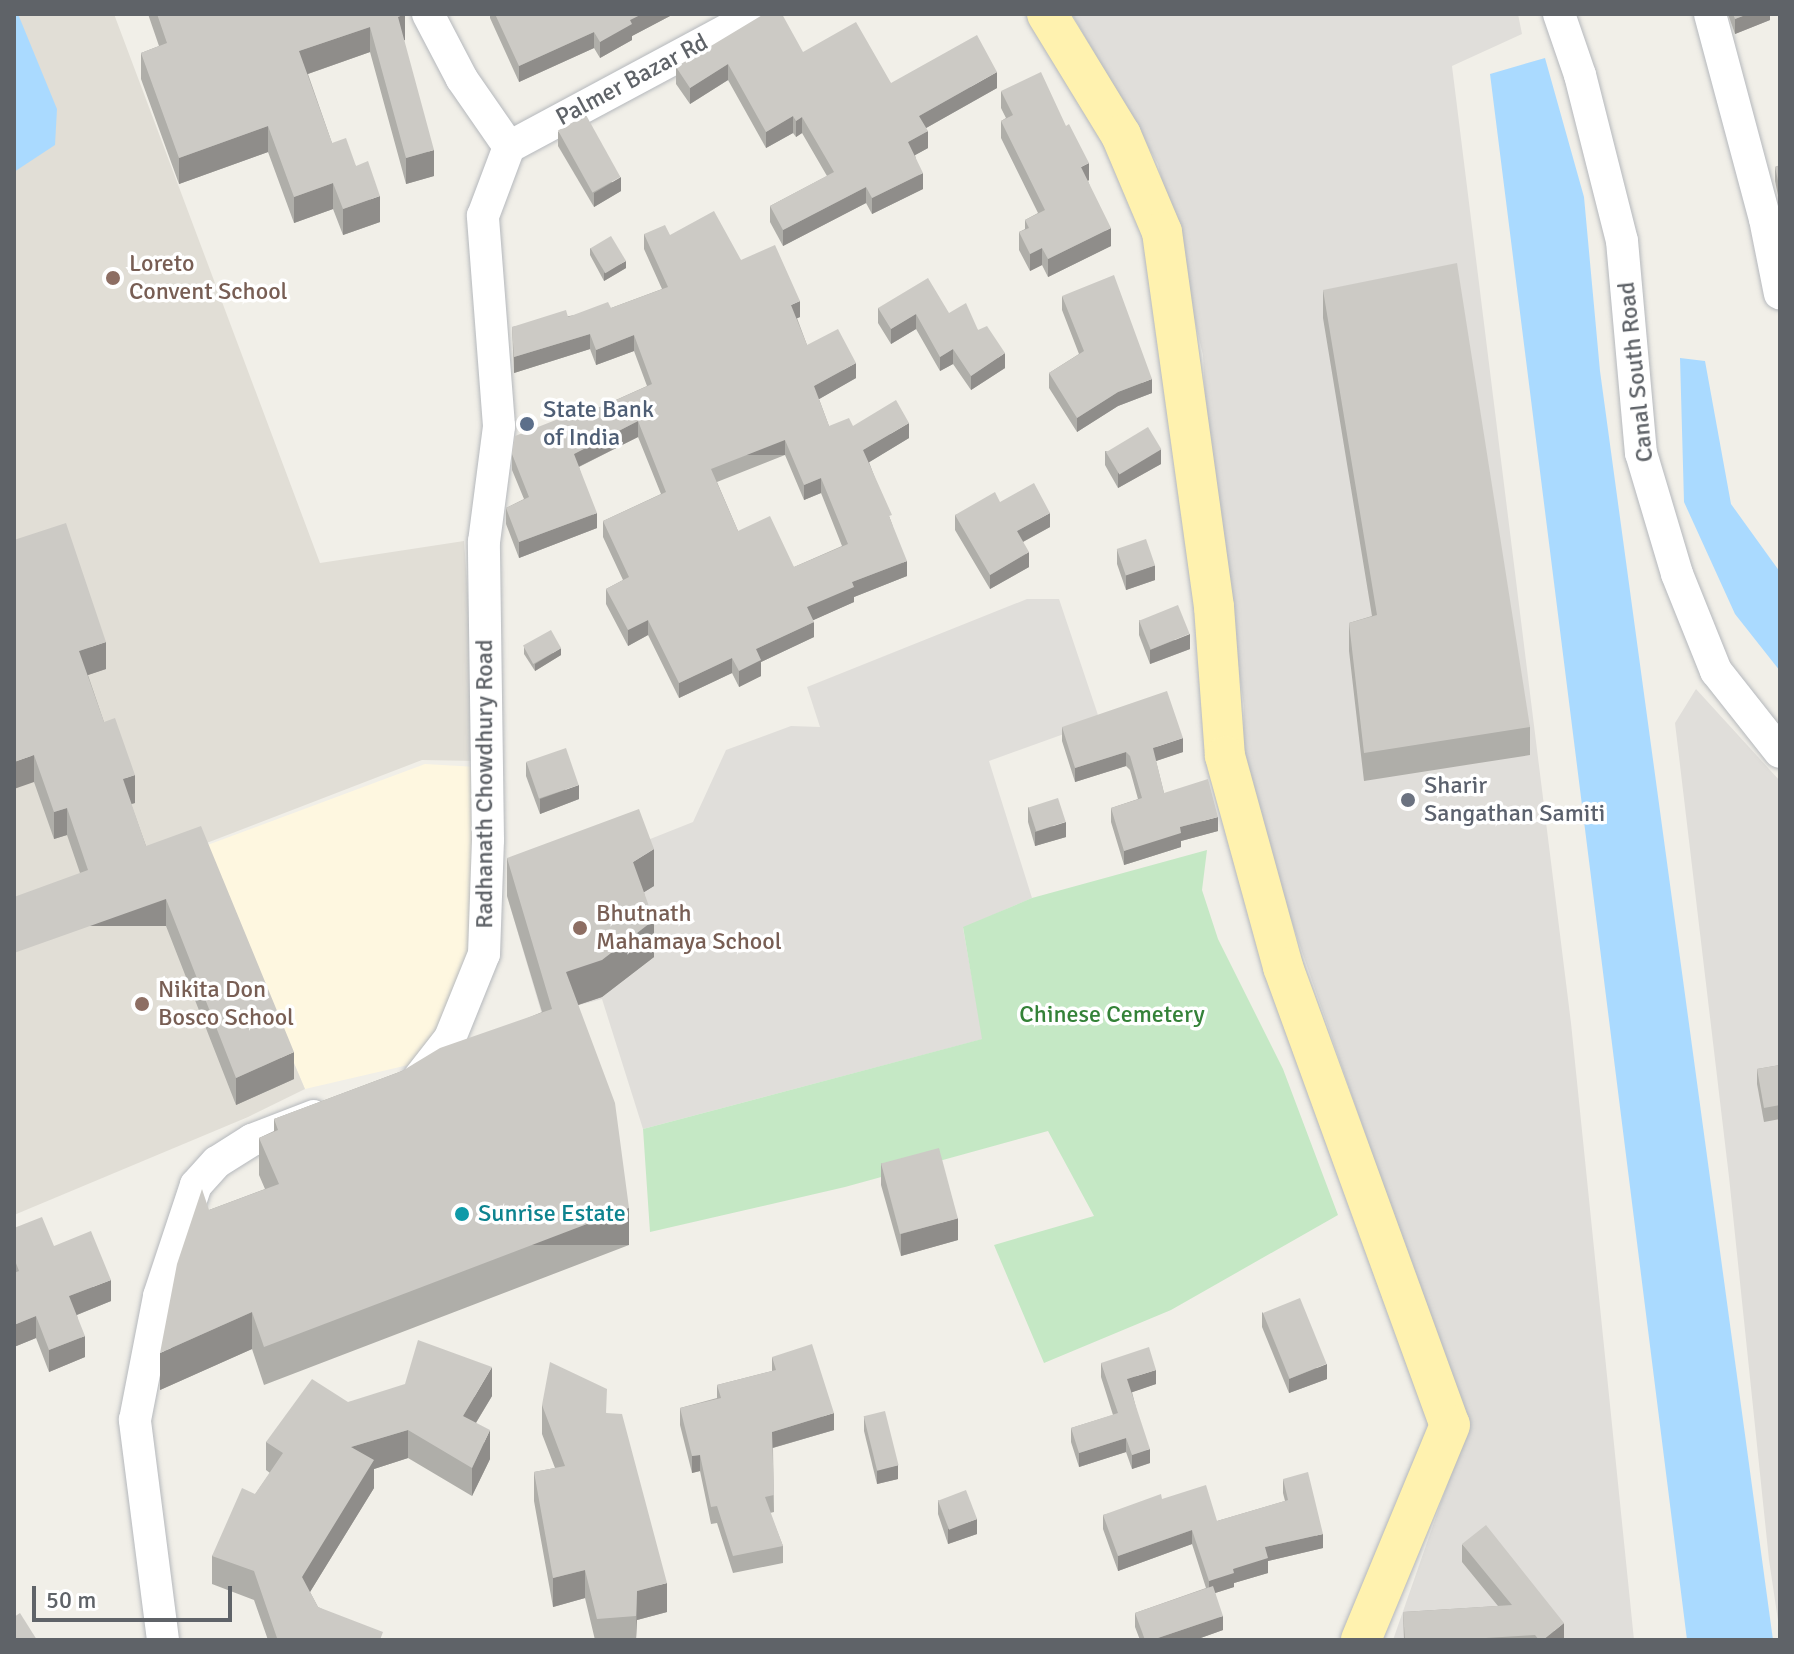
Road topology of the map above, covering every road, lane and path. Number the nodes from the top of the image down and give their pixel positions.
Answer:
1 (428, 14) edge
2 (757, 14) edge
3 (1047, 14) edge
4 (1559, 14) edge
5 (1710, 14) edge
6 (509, 147) junction
7 (1780, 294) edge
8 (1780, 752) edge
9 (396, 1090) edge
10 (342, 1107) edge
11 (163, 1640) edge
12 (1361, 1640) edge

1 - 6 street
2 - 6 street, Palmer Bazar Rd
3 - 12 main road
4 - 8 street, Canal South Road
5 - 7 street
6 - 9 street, Radhanath Chowdhury Road
10 - 11 street

